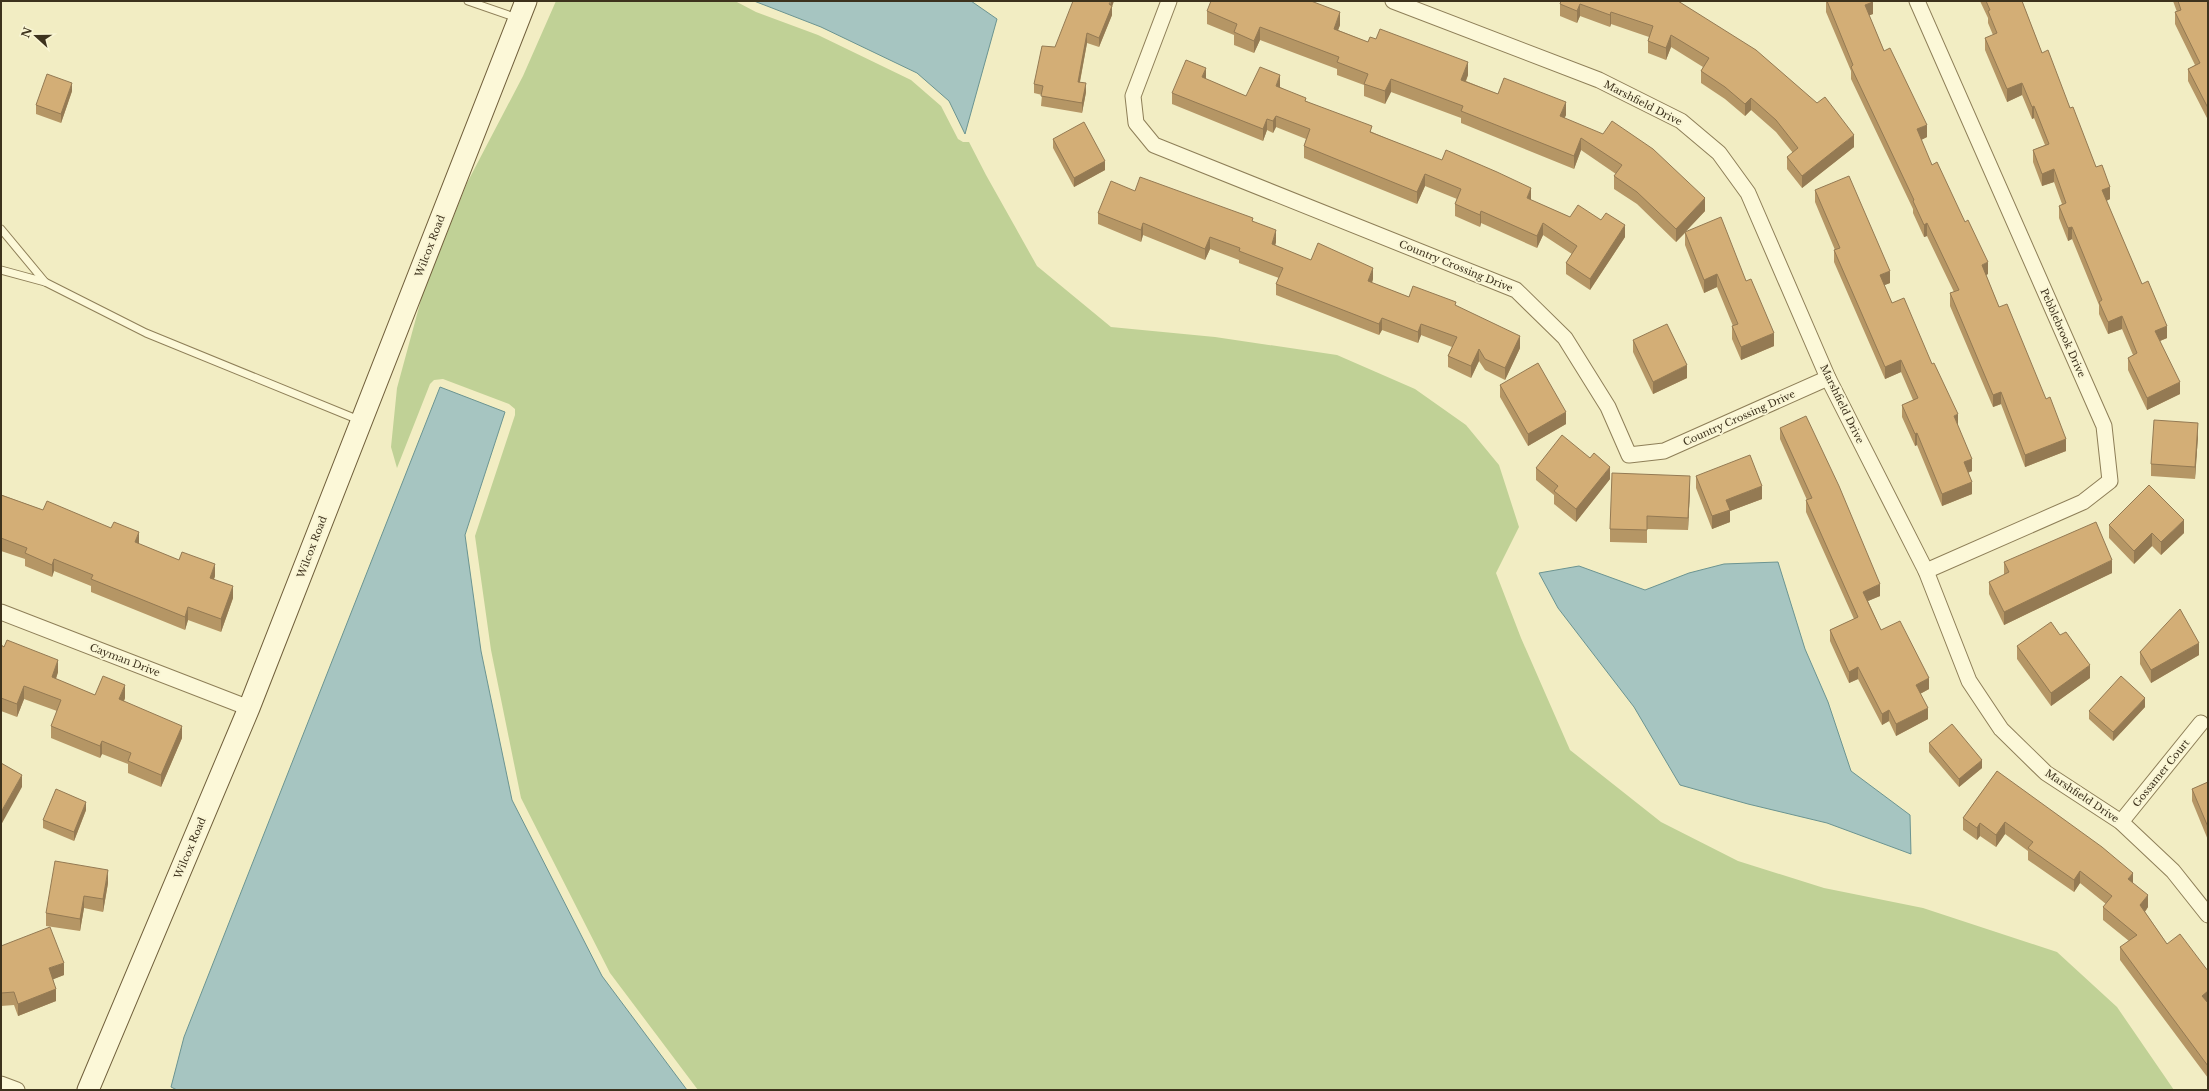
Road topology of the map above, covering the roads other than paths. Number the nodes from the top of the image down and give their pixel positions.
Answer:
1 (468, 1) edge
2 (1169, 1) edge
3 (1393, 1) edge
4 (1917, 1) edge
5 (522, 10) edge
6 (1, 229) edge
7 (1, 270) edge
8 (45, 282) junction
9 (1828, 378) junction
10 (361, 421) junction
11 (1926, 571) junction
12 (1, 612) edge
13 (249, 708) junction
14 (2201, 723) dead end
15 (2122, 822) junction
16 (2208, 915) edge
17 (1, 1084) edge
18 (17, 1090) edge
19 (88, 1090) edge

1 - 5 lane
2 - 9 street, Country Crossing Drive
3 - 9 street, Marshfield Drive
4 - 11 street, Pebblebrook Drive
5 - 10 street, Wilcox Road
6 - 8 lane
7 - 8 lane
8 - 10 lane
9 - 11 street, Marshfield Drive
10 - 13 street, Wilcox Road
11 - 15 street, Marshfield Drive
12 - 13 street, Cayman Drive
13 - 19 street, Wilcox Road
14 - 15 street, Gossamer Court
15 - 16 street, Marshfield Drive
17 - 18 street

